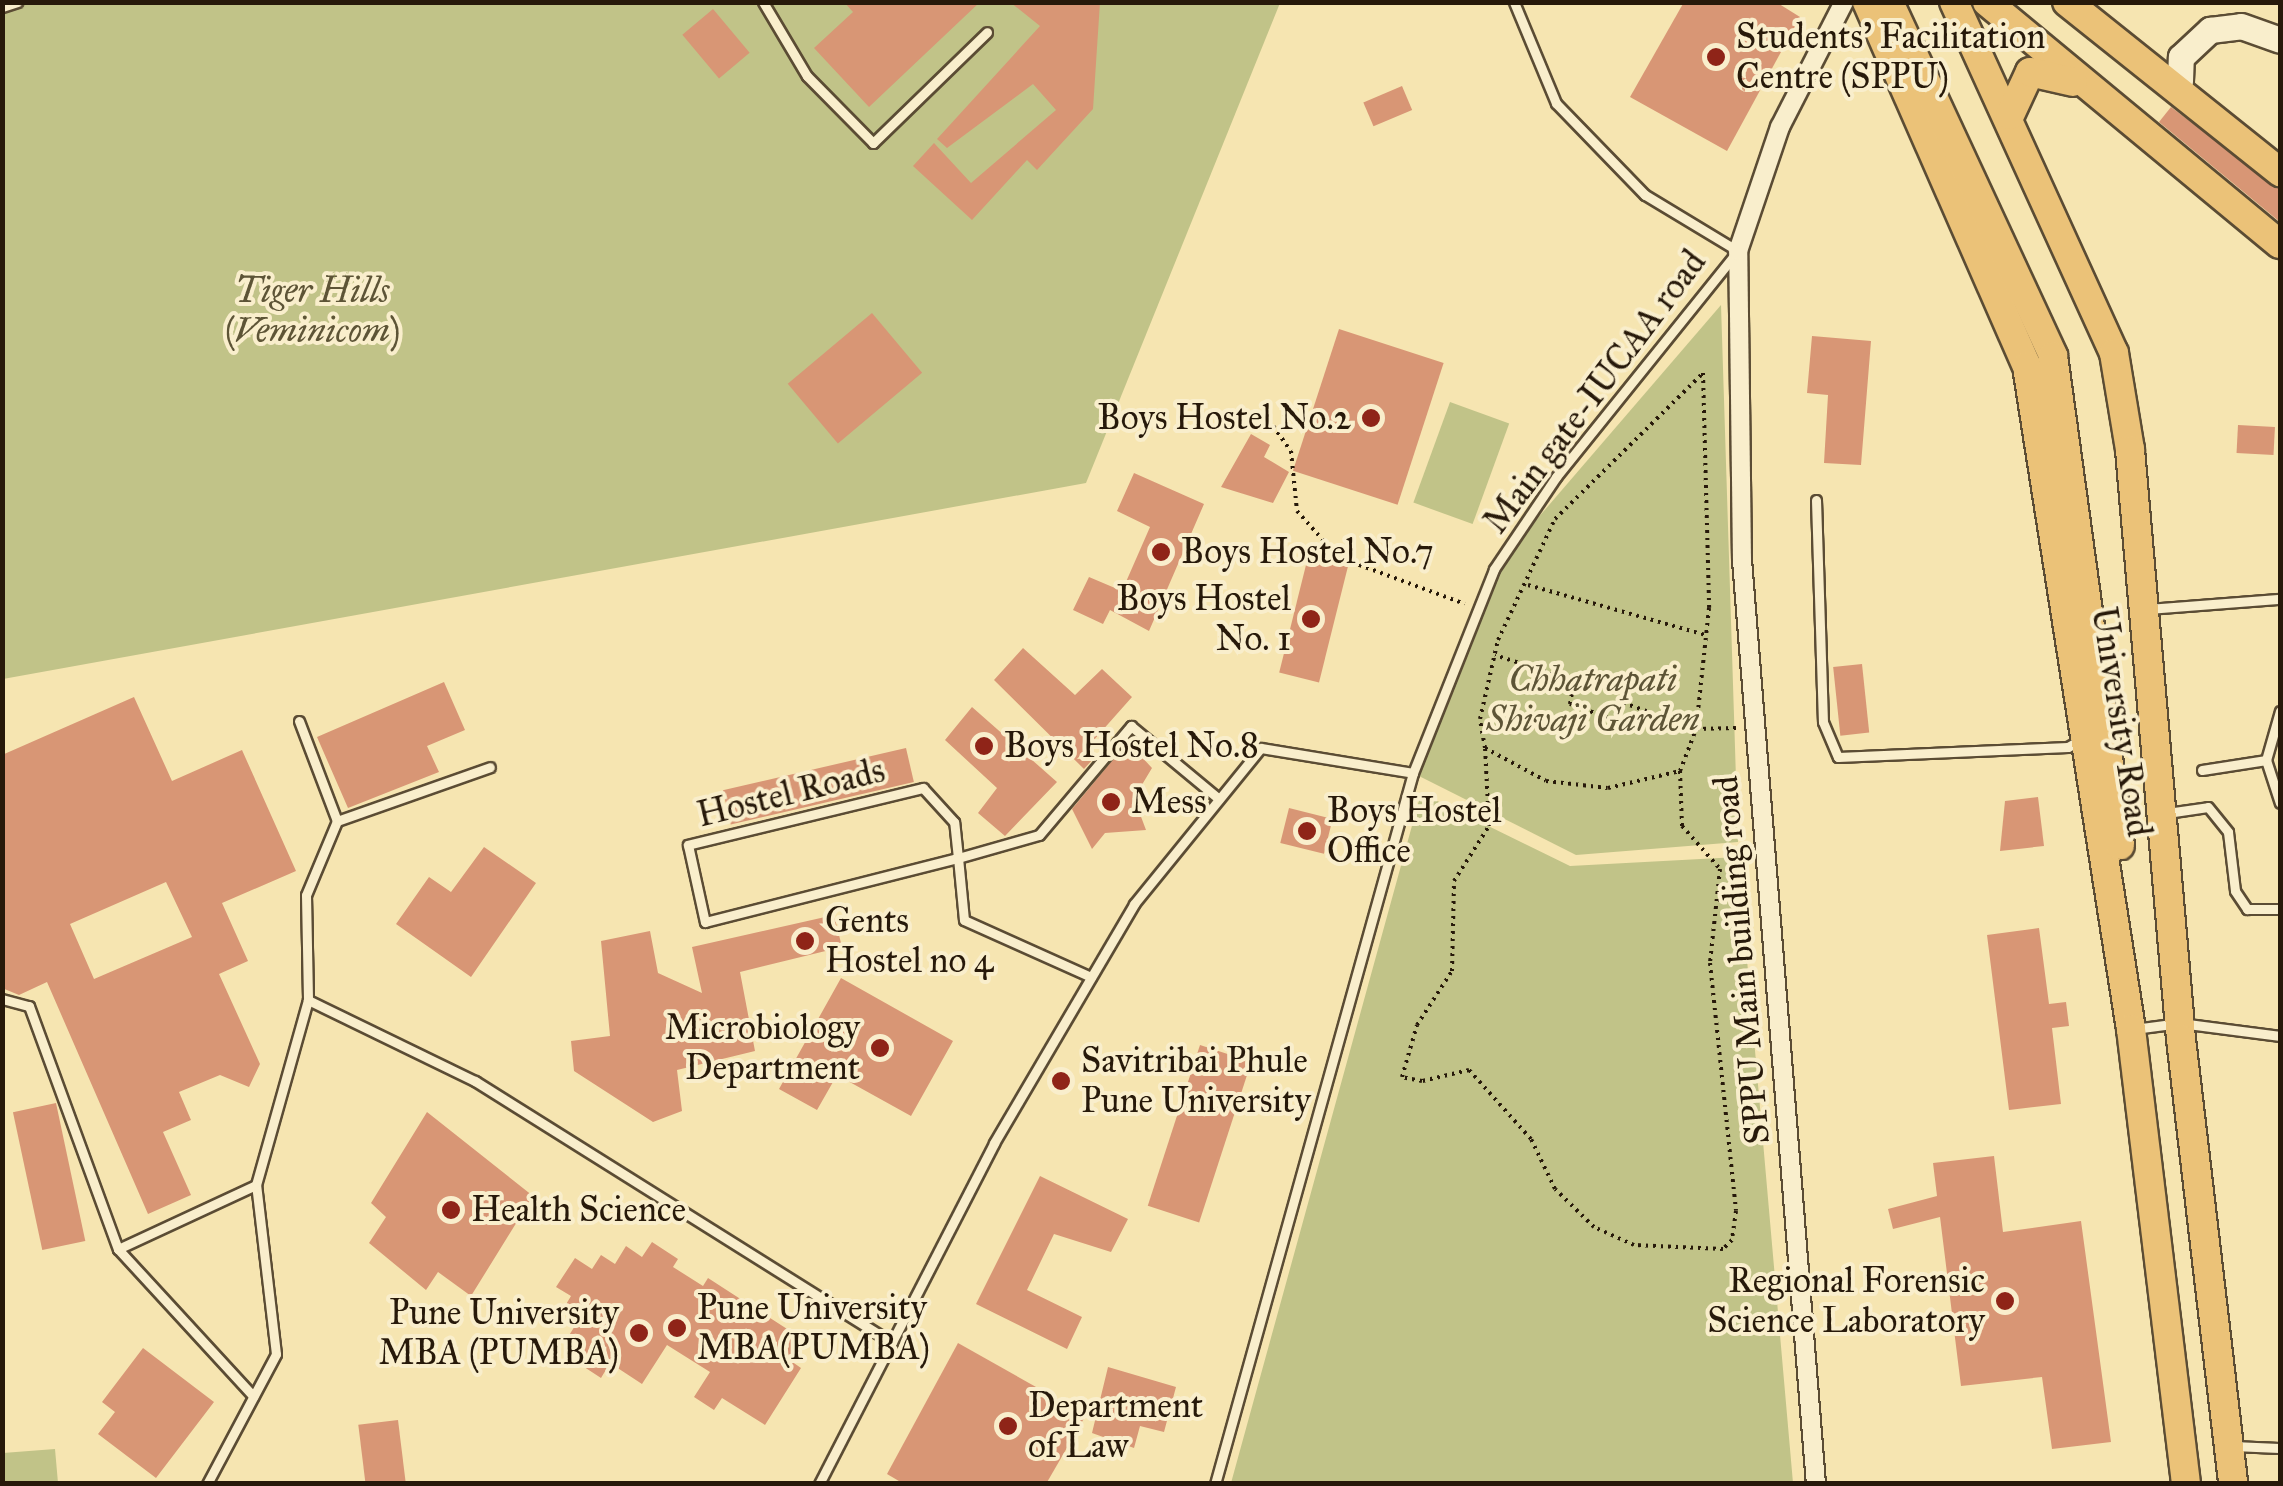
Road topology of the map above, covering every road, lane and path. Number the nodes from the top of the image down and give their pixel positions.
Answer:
1 (18, 2) edge
2 (763, 2) edge
3 (1514, 2) edge
4 (1844, 2) edge
5 (1868, 2) edge
6 (1889, 2) edge
7 (1954, 2) edge
8 (1987, 2) edge
9 (2010, 2) edge
10 (2067, 2) edge
11 (2080, 2) edge
12 (2, 6) edge
13 (987, 32) dead end
14 (2280, 40) edge
15 (2180, 81) junction
16 (2096, 95) junction
17 (2010, 115) junction
18 (2280, 162) edge
19 (2280, 172) edge
20 (2280, 223) edge
21 (2280, 244) edge
22 (1738, 250) junction
23 (1269, 420) dead end
24 (1816, 500) dead end
25 (1338, 556) junction
26 (1333, 564) dead end
27 (1527, 585) junction
28 (2280, 599) edge
29 (1478, 610) junction
30 (2142, 610) junction
31 (1706, 635) junction
32 (1495, 655) junction
33 (2280, 711) edge
34 (300, 722) dead end
35 (1756, 728) junction
36 (1696, 729) junction
37 (2084, 738) junction
38 (1485, 748) junction
39 (2266, 760) junction
40 (490, 767) dead end
41 (2202, 770) dead end
42 (1680, 771) junction
43 (1413, 773) junction
44 (1218, 800) junction
45 (2280, 803) edge
46 (2160, 814) junction
47 (337, 821) junction
48 (958, 858) junction
49 (2280, 909) edge
50 (1091, 977) junction
51 (2, 999) edge
52 (308, 1000) junction
53 (2129, 1018) junction
54 (2180, 1023) junction
55 (2280, 1036) edge
56 (256, 1185) junction
57 (118, 1248) junction
58 (892, 1344) junction
59 (253, 1396) junction
60 (2229, 1446) junction
61 (2280, 1448) edge
62 (208, 1484) edge
63 (819, 1484) edge
64 (1215, 1484) edge
65 (1816, 1484) edge
66 (2186, 1484) edge
67 (2234, 1484) edge

1 - 12 lane
2 - 13 lane
3 - 22 lane
4 - 22 street, SPPU Main building road
5 - 37 main road, University Road
6 - 53 main road
7 - 17 main road, University Road
8 - 16 main road
9 - 20 main road
10 - 19 main road
11 - 15 main road
14 - 15 main road
15 - 18 main road
16 - 17 main road
16 - 21 main road
17 - 30 main road, University Road
22 - 29 lane, Main gate-IUCAA road
22 - 35 street, SPPU Main building road
23 - 25 path
24 - 37 lane
25 - 26 path
25 - 29 path
27 - 31 path
27 - 31 path
27 - 32 path
28 - 30 lane
29 - 43 lane, Main gate-IUCAA road
30 - 46 main road, University Road
31 - 36 path
32 - 36 path
32 - 38 path
33 - 39 lane
34 - 47 lane
35 - 36 path
35 - 65 street, SPPU Main building road
36 - 42 path
37 - 53 main road, University Road
38 - 42 path
38 - 42 path
39 - 41 lane
39 - 45 lane
40 - 47 lane
43 - 44 lane
43 - 64 lane, Main gate-IUCAA road
44 - 48 lane, Hostel Roads
44 - 50 lane
46 - 49 lane
46 - 54 main road, University Road
47 - 52 lane
48 - 48 lane, Hostel Roads
48 - 50 lane
50 - 58 lane
51 - 57 lane
52 - 56 lane
52 - 58 lane
53 - 54 lane
53 - 66 main road, University Road
54 - 55 lane
54 - 60 main road, University Road
56 - 57 lane
56 - 59 lane
57 - 59 lane
58 - 63 lane
59 - 62 lane
60 - 61 lane
60 - 67 main road, University Road

